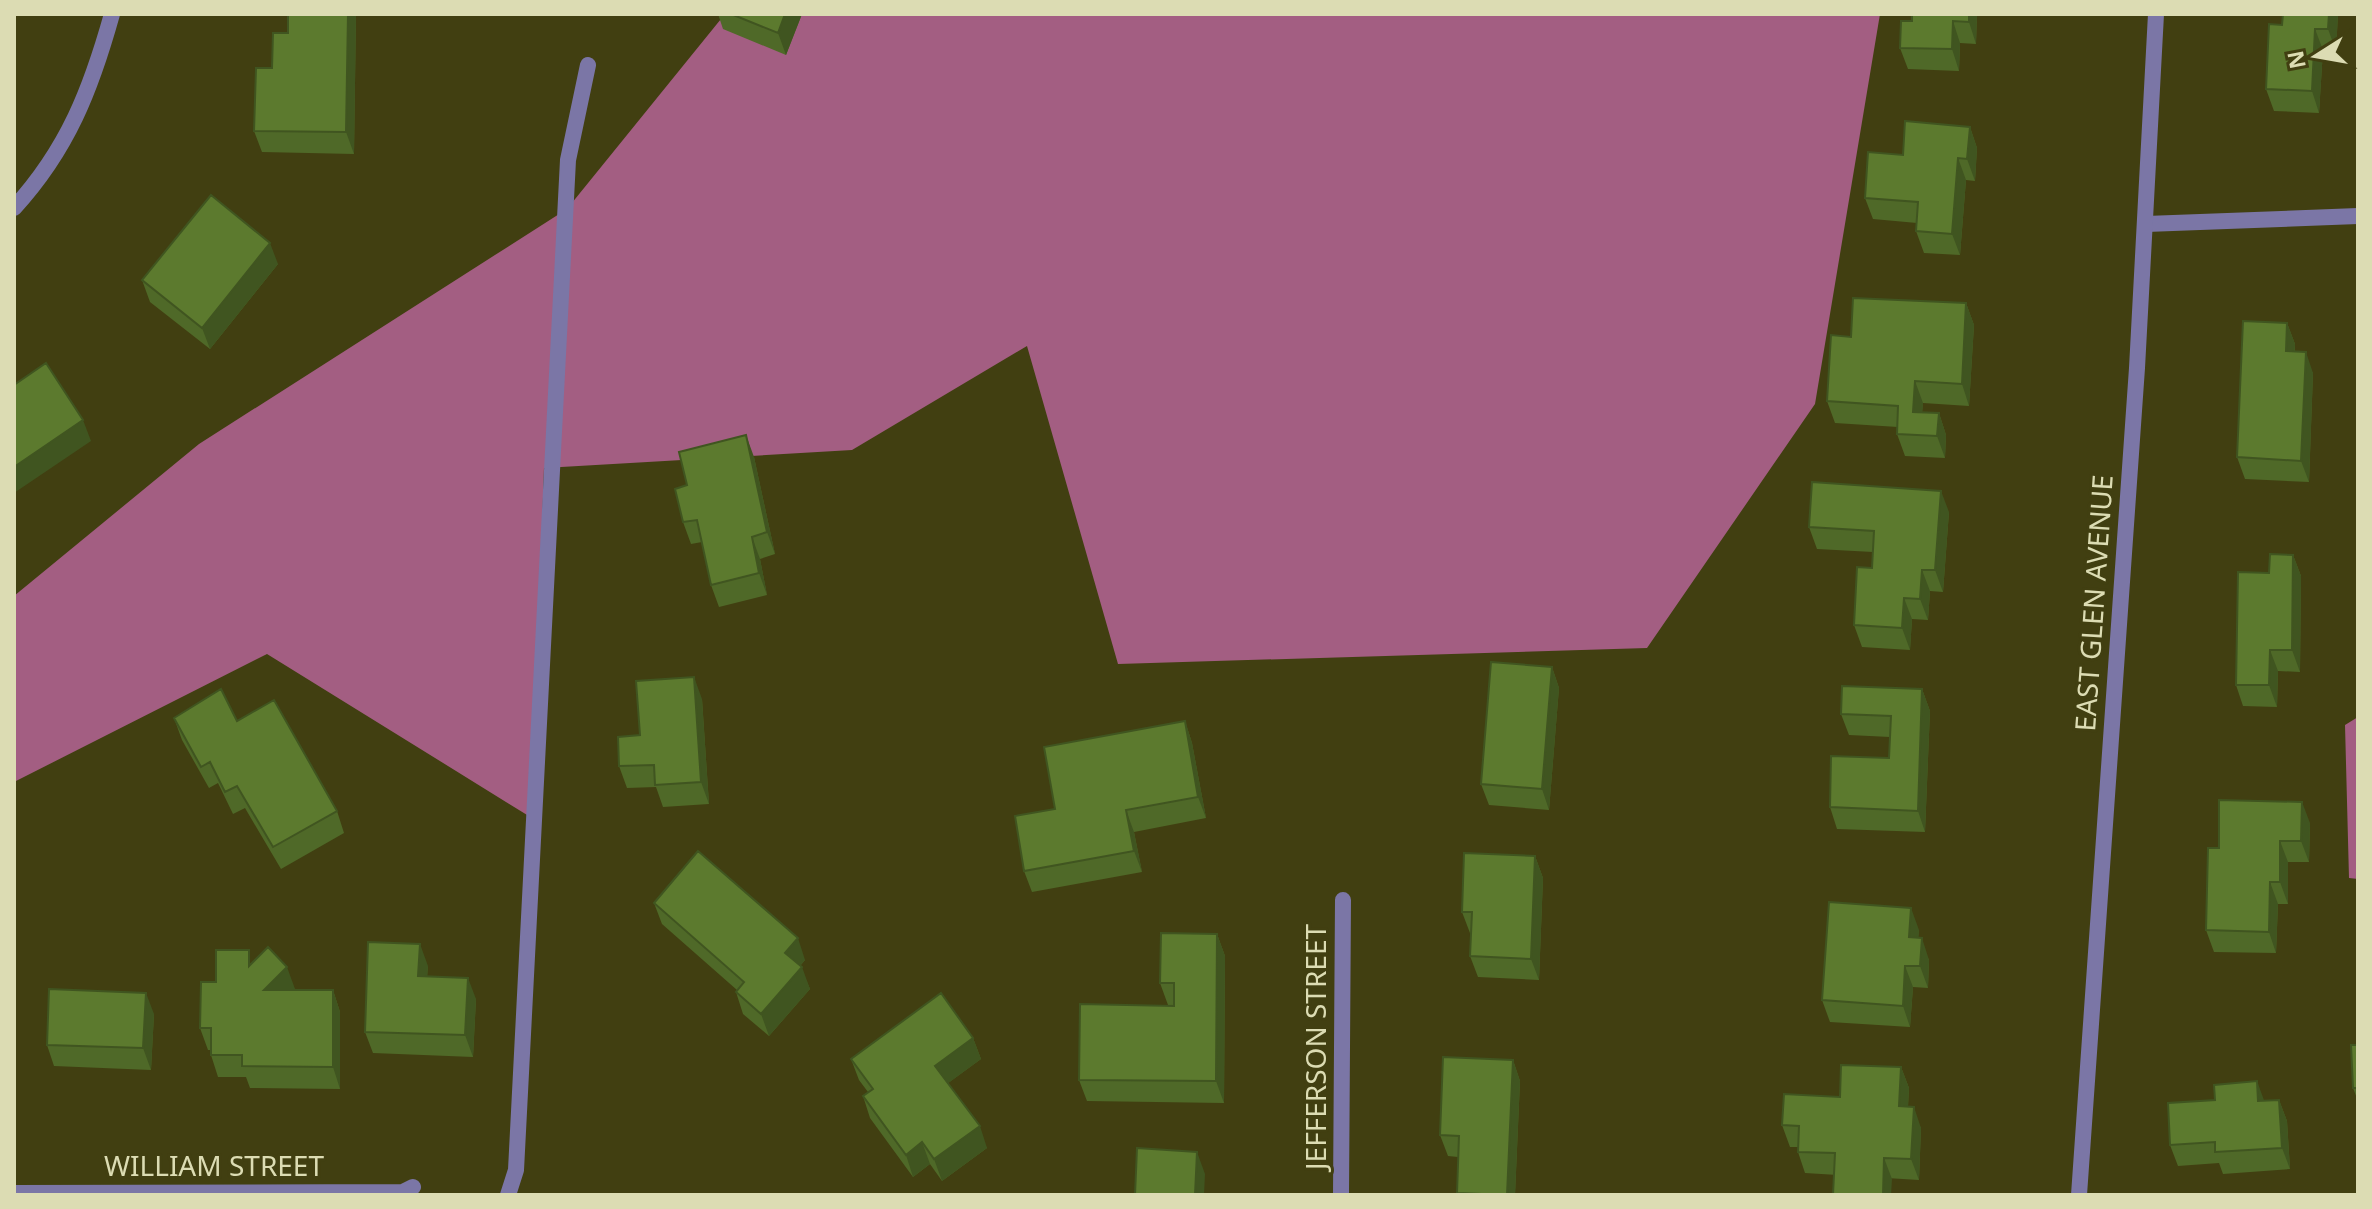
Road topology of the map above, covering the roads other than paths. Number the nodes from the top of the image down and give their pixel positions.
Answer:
1 (112, 14) edge
2 (2156, 14) edge
3 (588, 65) dead end
4 (14, 208) edge
5 (2358, 216) edge
6 (2146, 224) junction
7 (1343, 900) dead end
8 (413, 1187) dead end
9 (14, 1193) edge
10 (508, 1195) edge
11 (1341, 1195) edge
12 (2079, 1195) edge

1 - 4 street
2 - 6 street, EAST GLEN AVENUE
3 - 10 street
5 - 6 street
6 - 12 street, EAST GLEN AVENUE
7 - 11 street, JEFFERSON STREET
8 - 9 street, WILLIAM STREET

